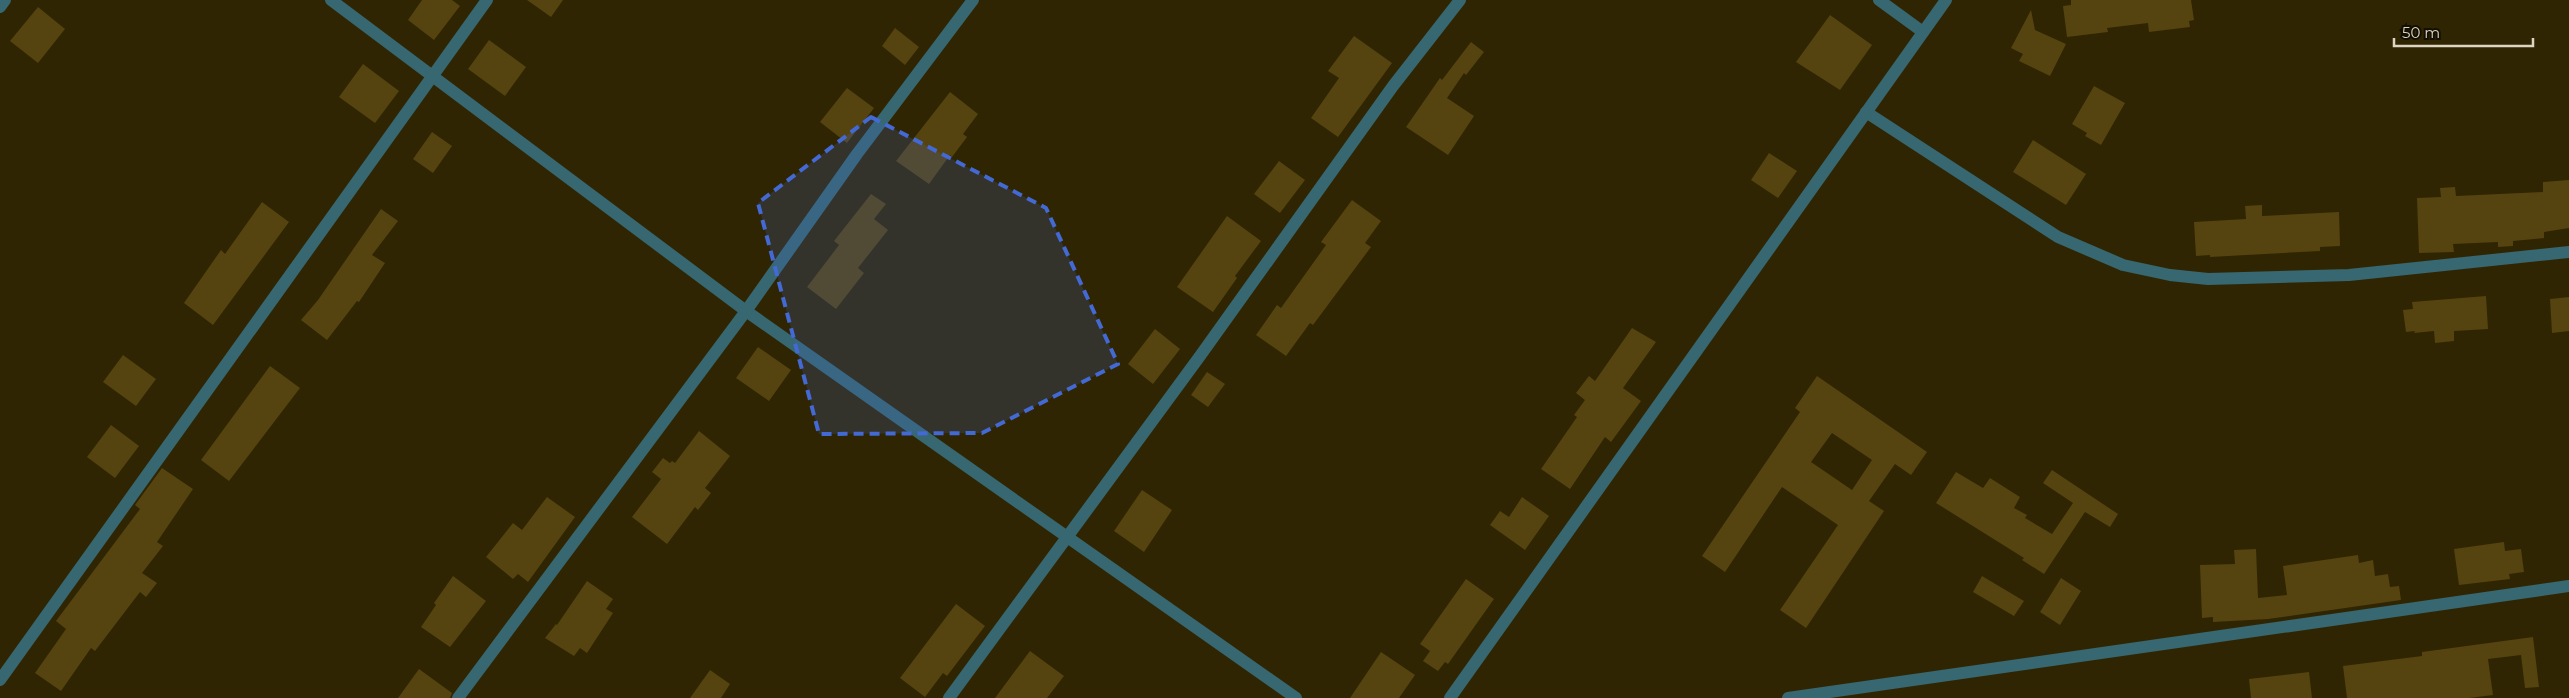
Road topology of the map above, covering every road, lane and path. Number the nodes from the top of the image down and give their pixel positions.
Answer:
1 (5, 0) edge
2 (331, 0) edge
3 (488, 0) edge
4 (973, 0) edge
5 (1460, 0) edge
6 (1879, 0) edge
7 (1946, 0) edge
8 (0, 7) edge
9 (1923, 32) junction
10 (432, 77) junction
11 (1866, 112) junction
12 (2569, 252) edge
13 (746, 312) junction
14 (1067, 535) junction
15 (2569, 586) edge
16 (0, 680) edge
17 (458, 698) edge
18 (948, 698) edge
19 (1296, 698) edge
20 (1450, 698) edge
21 (1788, 698) edge

1 - 8 street
2 - 10 street
3 - 10 street
4 - 13 street
5 - 14 street
6 - 9 street
7 - 9 street
9 - 11 street
10 - 13 street
10 - 16 street
11 - 12 street
11 - 20 street
13 - 14 street
13 - 17 street
14 - 18 street
14 - 19 street
15 - 21 street

